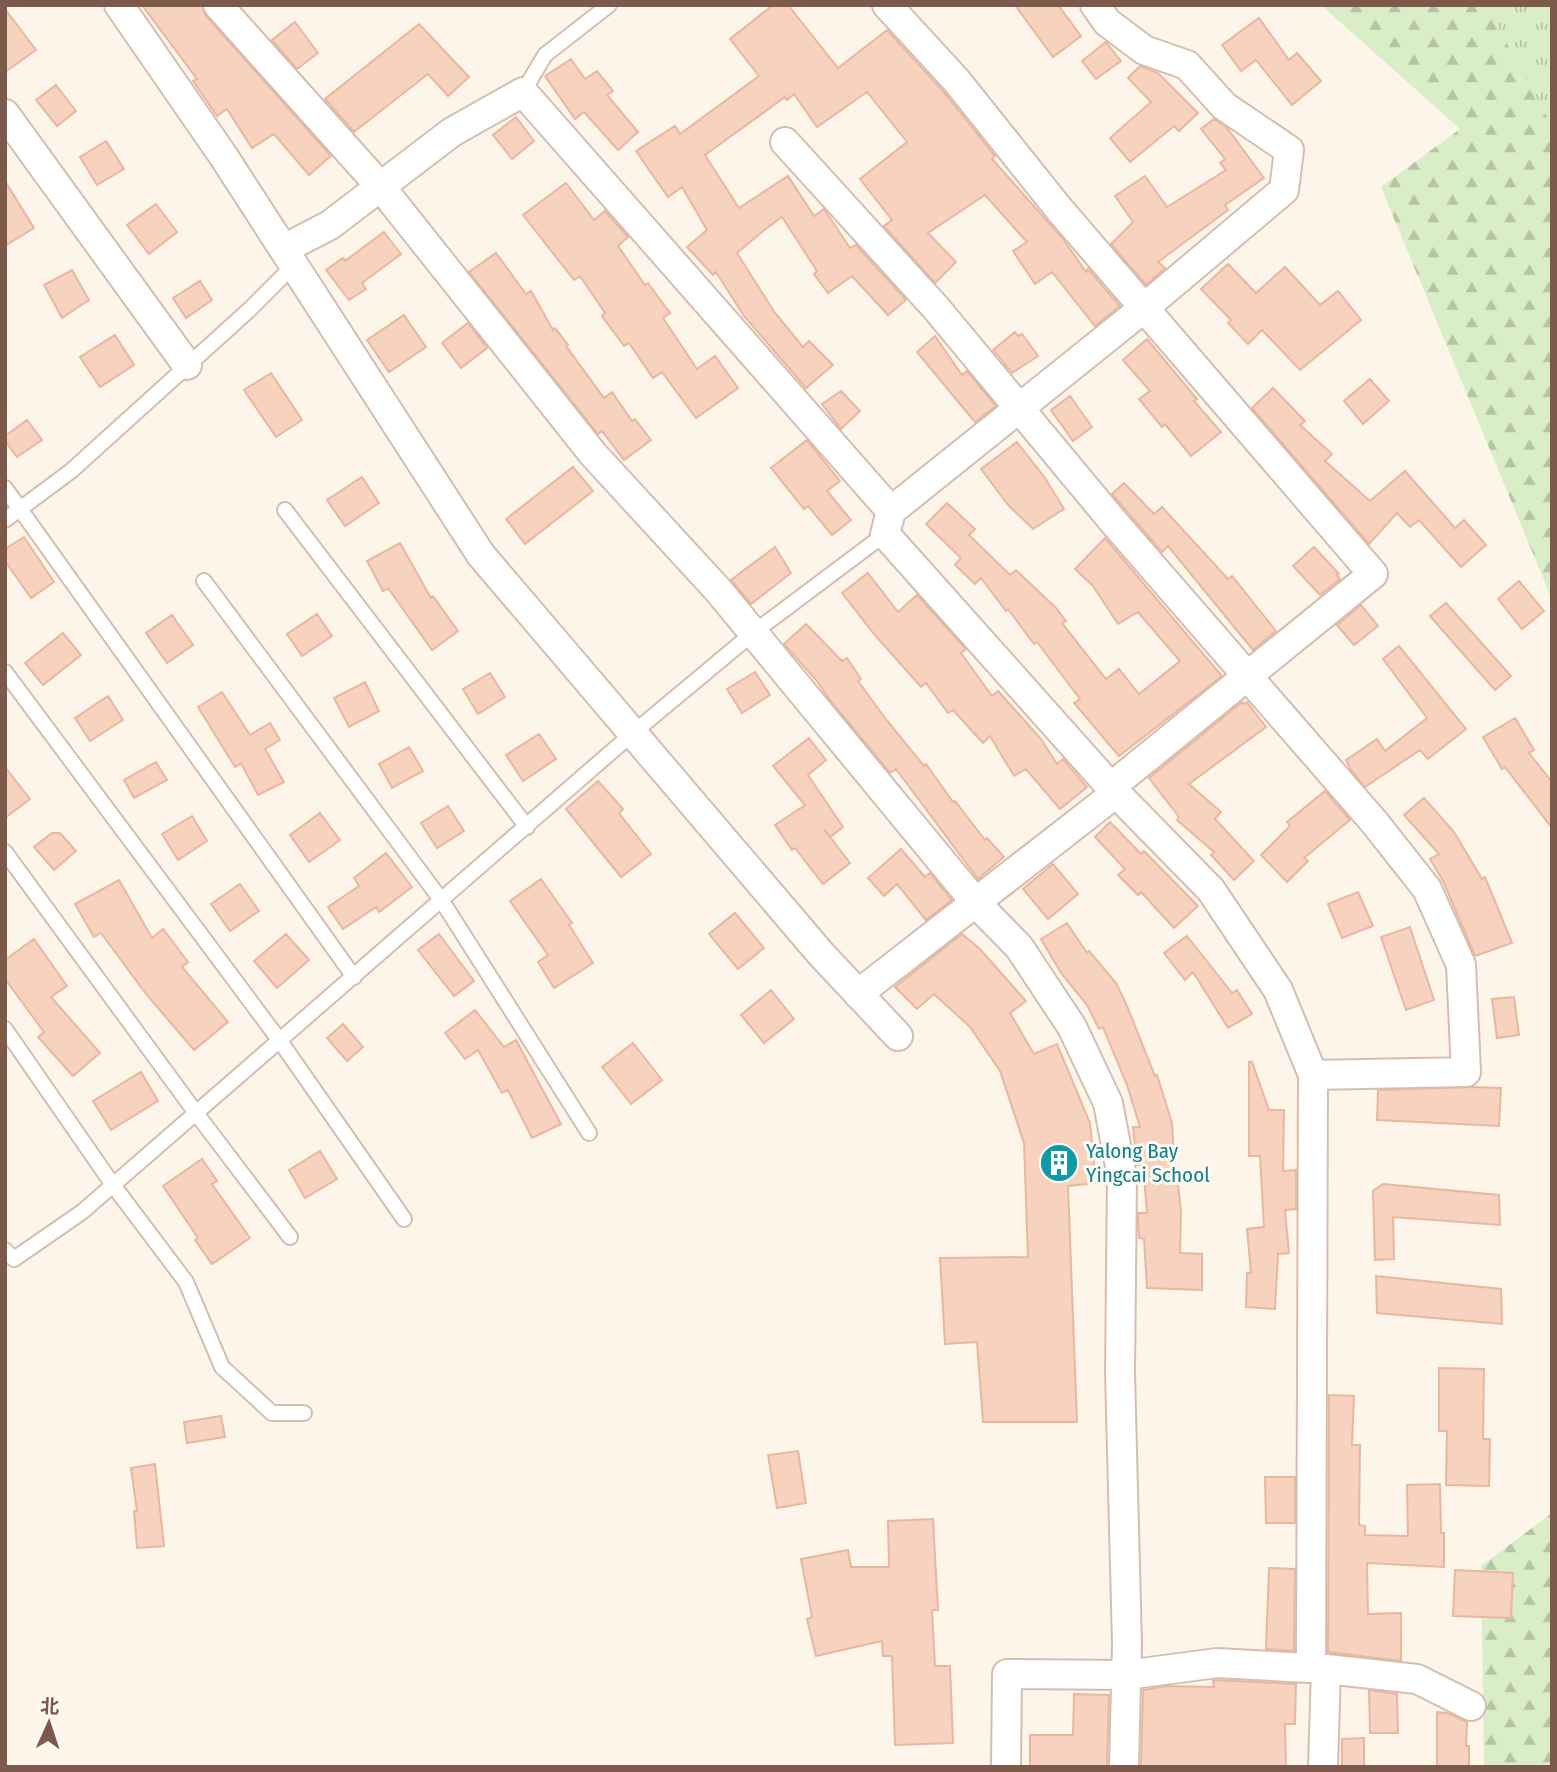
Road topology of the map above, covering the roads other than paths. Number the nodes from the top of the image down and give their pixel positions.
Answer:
1 (120, 5) edge
2 (218, 5) edge
3 (609, 5) edge
4 (887, 5) edge
5 (1095, 5) edge
6 (523, 92) junction
7 (5, 114) edge
8 (785, 142) dead end
9 (380, 186) junction
10 (289, 257) junction
11 (1144, 308) junction
12 (187, 366) junction
13 (1019, 409) junction
14 (5, 488) edge
15 (19, 510) junction
16 (285, 510) dead end
17 (5, 520) edge
18 (888, 522) junction
19 (204, 582) dead end
20 (753, 633) junction
21 (5, 672) edge
22 (1248, 674) junction
23 (633, 733) junction
24 (1114, 790) junction
25 (527, 827) junction
26 (5, 852) edge
27 (442, 901) junction
28 (976, 903) junction
29 (354, 977) junction
30 (858, 994) junction
31 (5, 1029) edge
32 (898, 1037) dead end
33 (280, 1041) junction
34 (1313, 1075) junction
35 (196, 1113) junction
36 (589, 1133) dead end
37 (113, 1185) junction
38 (404, 1219) dead end
39 (290, 1237) dead end
40 (5, 1250) edge
41 (304, 1413) dead end
42 (1318, 1668) junction
43 (1126, 1675) junction
44 (1471, 1706) dead end
45 (1006, 1767) edge
46 (1124, 1767) edge
47 (1323, 1767) edge

1 - 10 street
2 - 9 street
3 - 6 lane
4 - 11 street
5 - 11 street
6 - 9 street
6 - 18 street
7 - 12 street
8 - 13 street
9 - 10 street
9 - 20 street
10 - 12 lane
10 - 23 street
11 - 13 street
11 - 22 street
12 - 15 lane
13 - 18 street
13 - 22 street
14 - 15 lane
15 - 17 lane
15 - 29 lane
16 - 25 lane
18 - 20 lane
18 - 24 street
19 - 27 lane
20 - 23 lane
20 - 28 street
21 - 33 lane
22 - 24 street
22 - 34 street
23 - 25 lane
23 - 30 street
24 - 28 street
24 - 34 street
25 - 27 lane
26 - 35 lane
27 - 29 lane
27 - 36 lane
28 - 30 street
28 - 43 street
29 - 33 lane
30 - 32 street
31 - 37 lane
33 - 35 lane
33 - 38 lane
34 - 42 street
35 - 37 lane
35 - 39 lane
37 - 40 lane
37 - 41 lane
42 - 43 street
42 - 44 street
42 - 47 street
43 - 45 street
43 - 46 street

